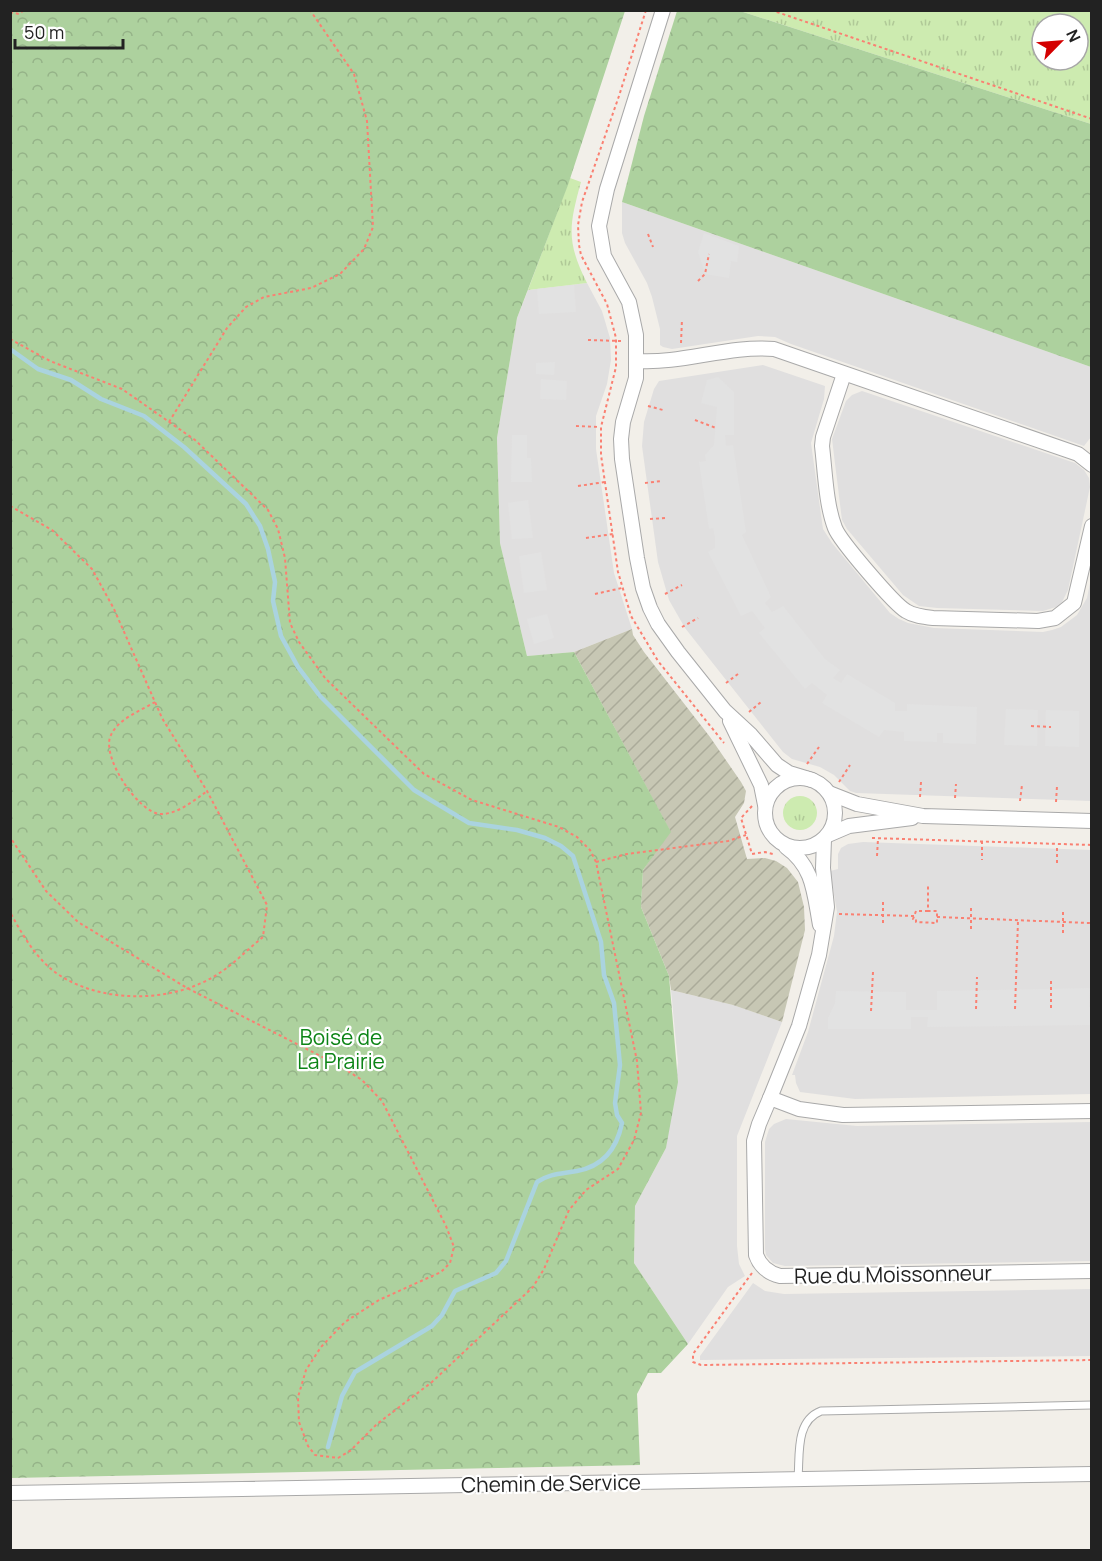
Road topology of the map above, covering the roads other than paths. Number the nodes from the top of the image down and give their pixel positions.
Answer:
1 (663, 10) edge
2 (638, 361) junction
3 (844, 374) junction
4 (1092, 465) edge
5 (1092, 526) edge
6 (725, 711) junction
7 (812, 780) junction
8 (834, 788) junction
9 (765, 805) junction
10 (923, 816) junction
11 (1092, 821) edge
12 (826, 837) junction
13 (784, 846) junction
14 (822, 936) junction
15 (770, 1098) junction
16 (1092, 1111) edge
17 (1092, 1271) edge
18 (1092, 1405) edge
19 (1092, 1474) edge
20 (798, 1478) junction
21 (10, 1493) edge

1 - 2 street
2 - 3 street
2 - 6 street
3 - 4 street
3 - 5 street
6 - 7 street
6 - 9 street
7 - 8 street
7 - 9 street
8 - 10 street
8 - 12 street
9 - 13 street
10 - 11 street
10 - 12 street
12 - 13 street
12 - 14 street, Rue du Moissonneur
13 - 14 street, Rue du Moissonneur
14 - 15 street, Rue du Moissonneur
15 - 16 street
15 - 17 street, Rue du Moissonneur
18 - 20 lane
19 - 20 street, Chemin de Service
20 - 21 street, Chemin de Service

